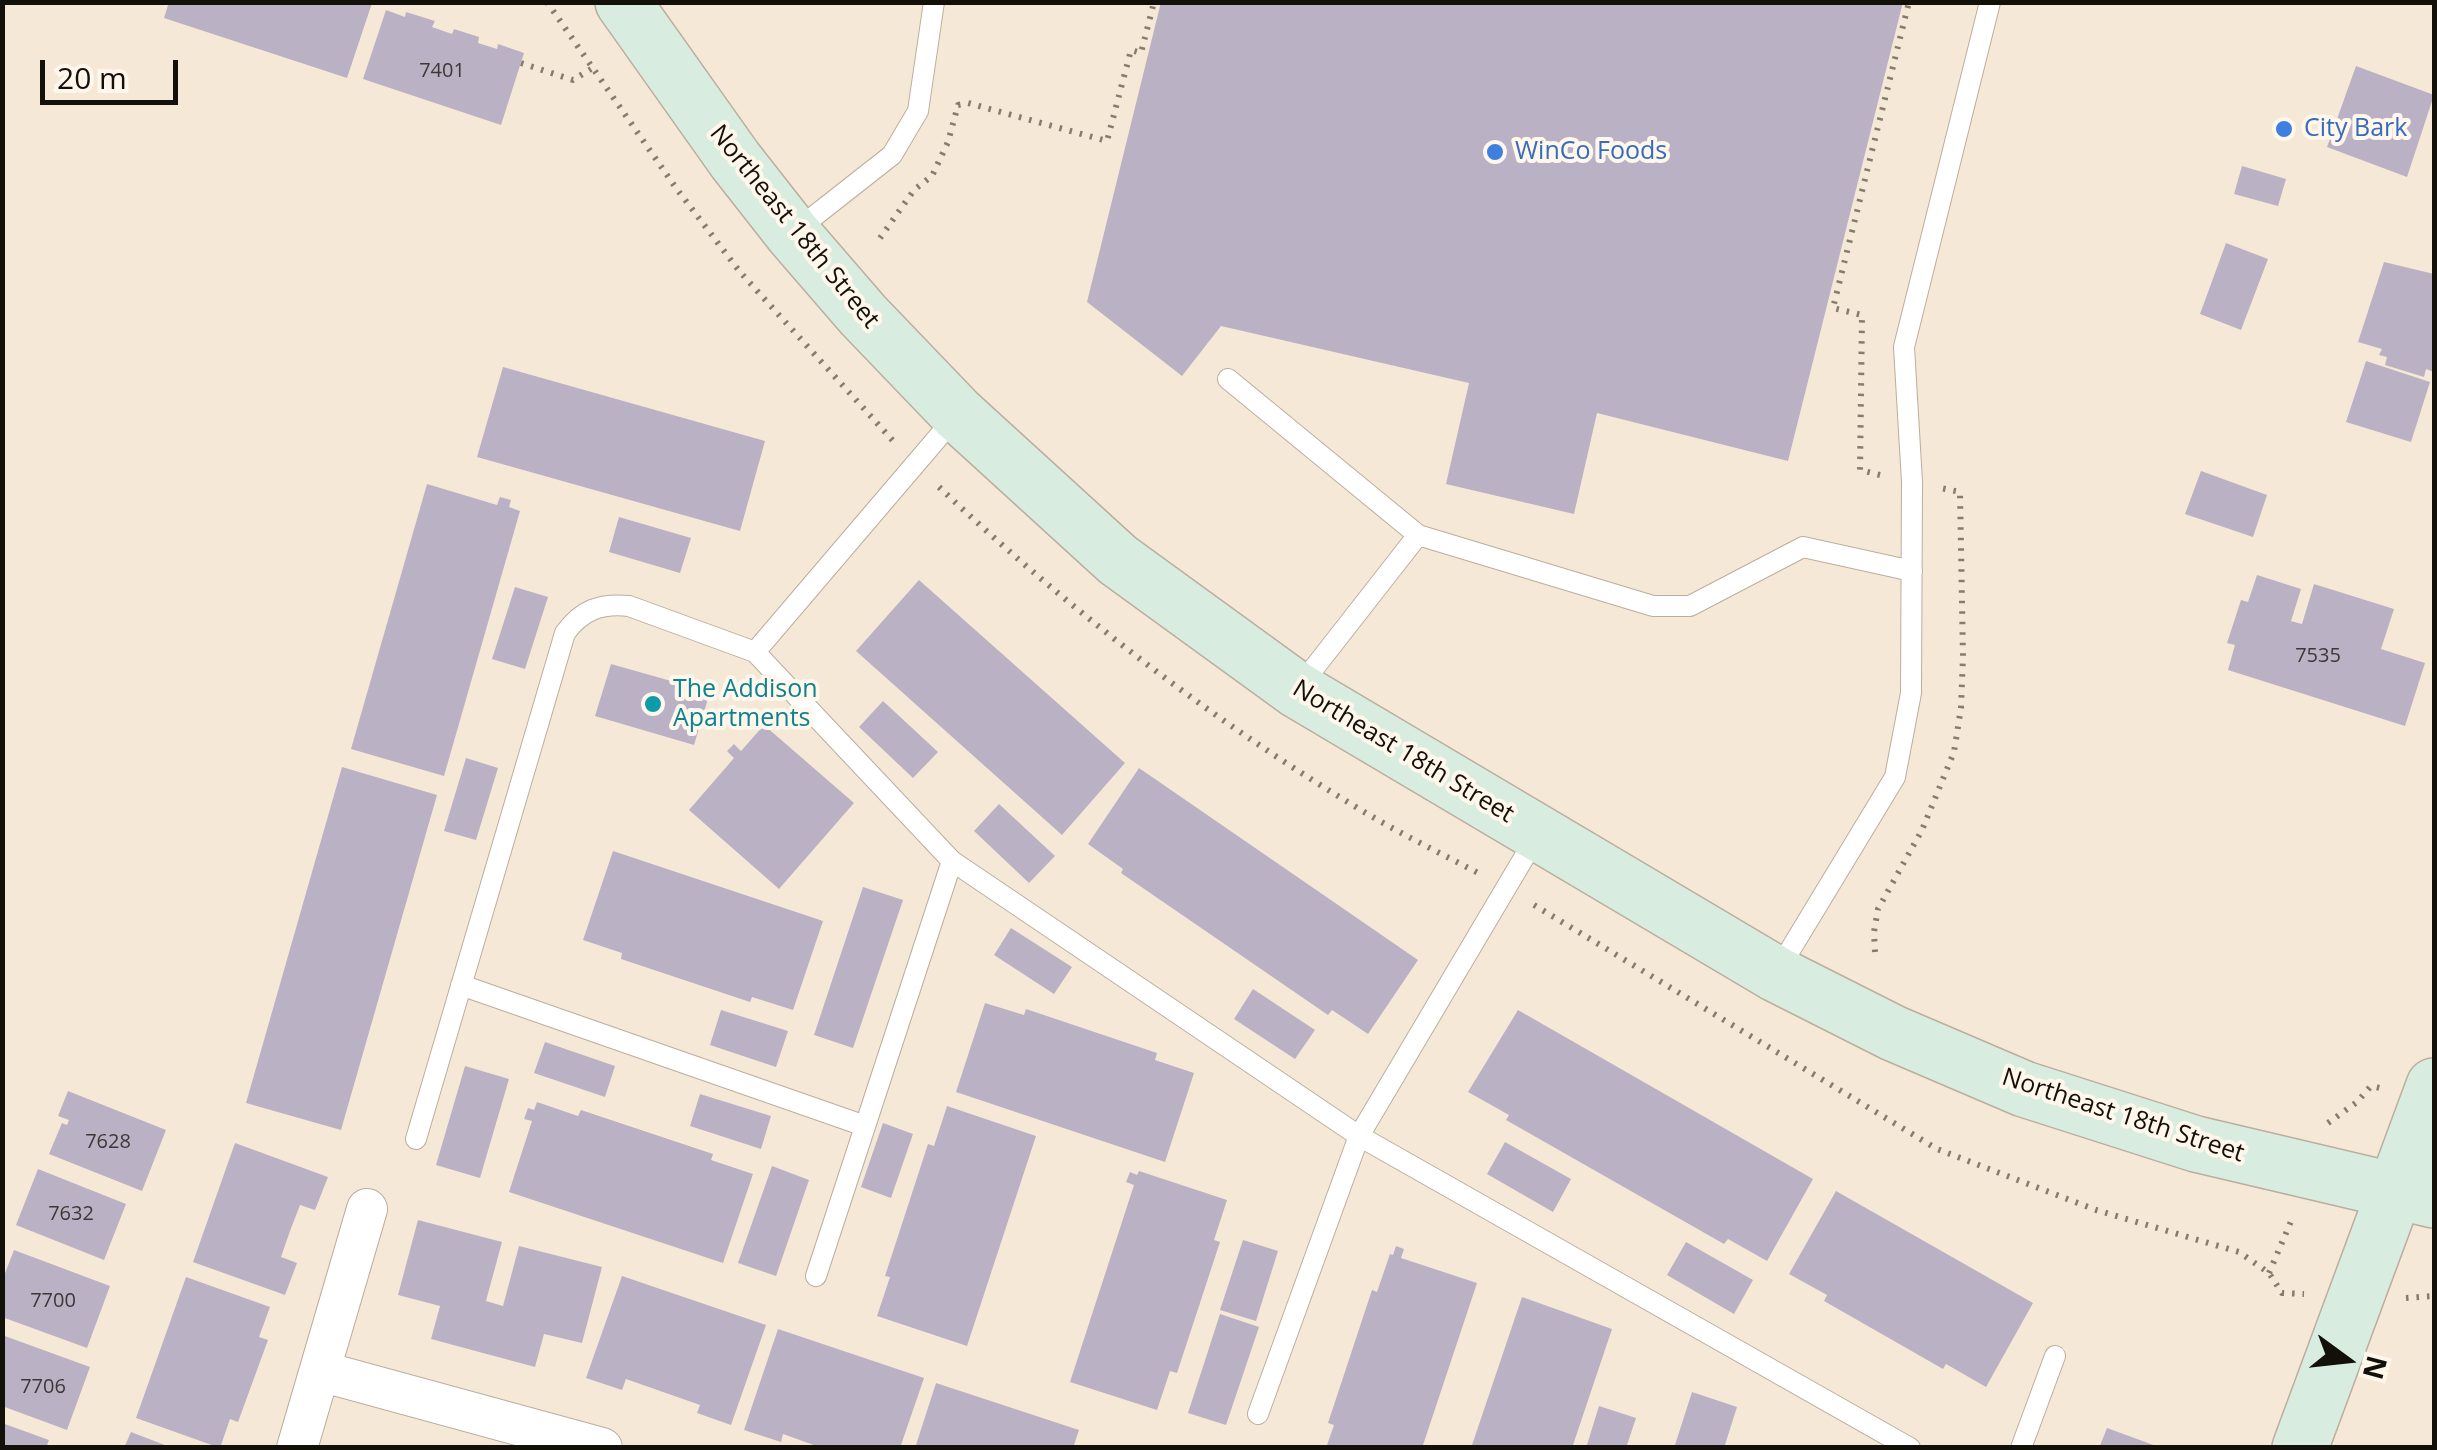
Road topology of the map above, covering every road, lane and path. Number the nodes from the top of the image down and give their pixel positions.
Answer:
1 (623, 2) edge
2 (934, 2) edge
3 (1154, 2) edge
4 (1990, 2) edge
5 (522, 63) dead end
6 (591, 69) dead end
7 (793, 234) junction
8 (880, 238) dead end
9 (1228, 379) dead end
10 (958, 414) junction
11 (1418, 536) junction
12 (1912, 571) junction
13 (755, 652) junction
14 (1297, 690) junction
15 (1538, 834) junction
16 (952, 861) junction
17 (1776, 974) junction
18 (461, 985) junction
19 (2434, 1086) edge
20 (865, 1126) junction
21 (1360, 1136) junction
22 (416, 1139) dead end
23 (2414, 1196) edge
24 (367, 1209) dead end
25 (816, 1276) dead end
26 (2055, 1356) dead end
27 (320, 1371) junction
28 (1258, 1414) dead end
29 (296, 1448) edge
30 (602, 1448) edge
31 (1910, 1448) edge
32 (2021, 1448) edge
33 (2300, 1448) edge

1 - 7 street, Northeast 18th Street
2 - 7 lane
3 - 8 path
4 - 12 lane
5 - 6 path
7 - 10 street, Northeast 18th Street
9 - 11 lane
10 - 13 lane
10 - 14 street, Northeast 18th Street
11 - 12 lane
11 - 14 lane
12 - 17 lane
13 - 16 lane
13 - 18 lane
14 - 15 street, Northeast 18th Street
15 - 17 street, Northeast 18th Street
15 - 21 lane
16 - 20 lane
16 - 21 lane
17 - 23 street, Northeast 18th Street
18 - 20 lane
18 - 22 lane
19 - 23 street
20 - 25 lane
21 - 28 lane
21 - 31 lane
23 - 33 street
24 - 27 street
26 - 32 lane
27 - 29 street
27 - 30 street

